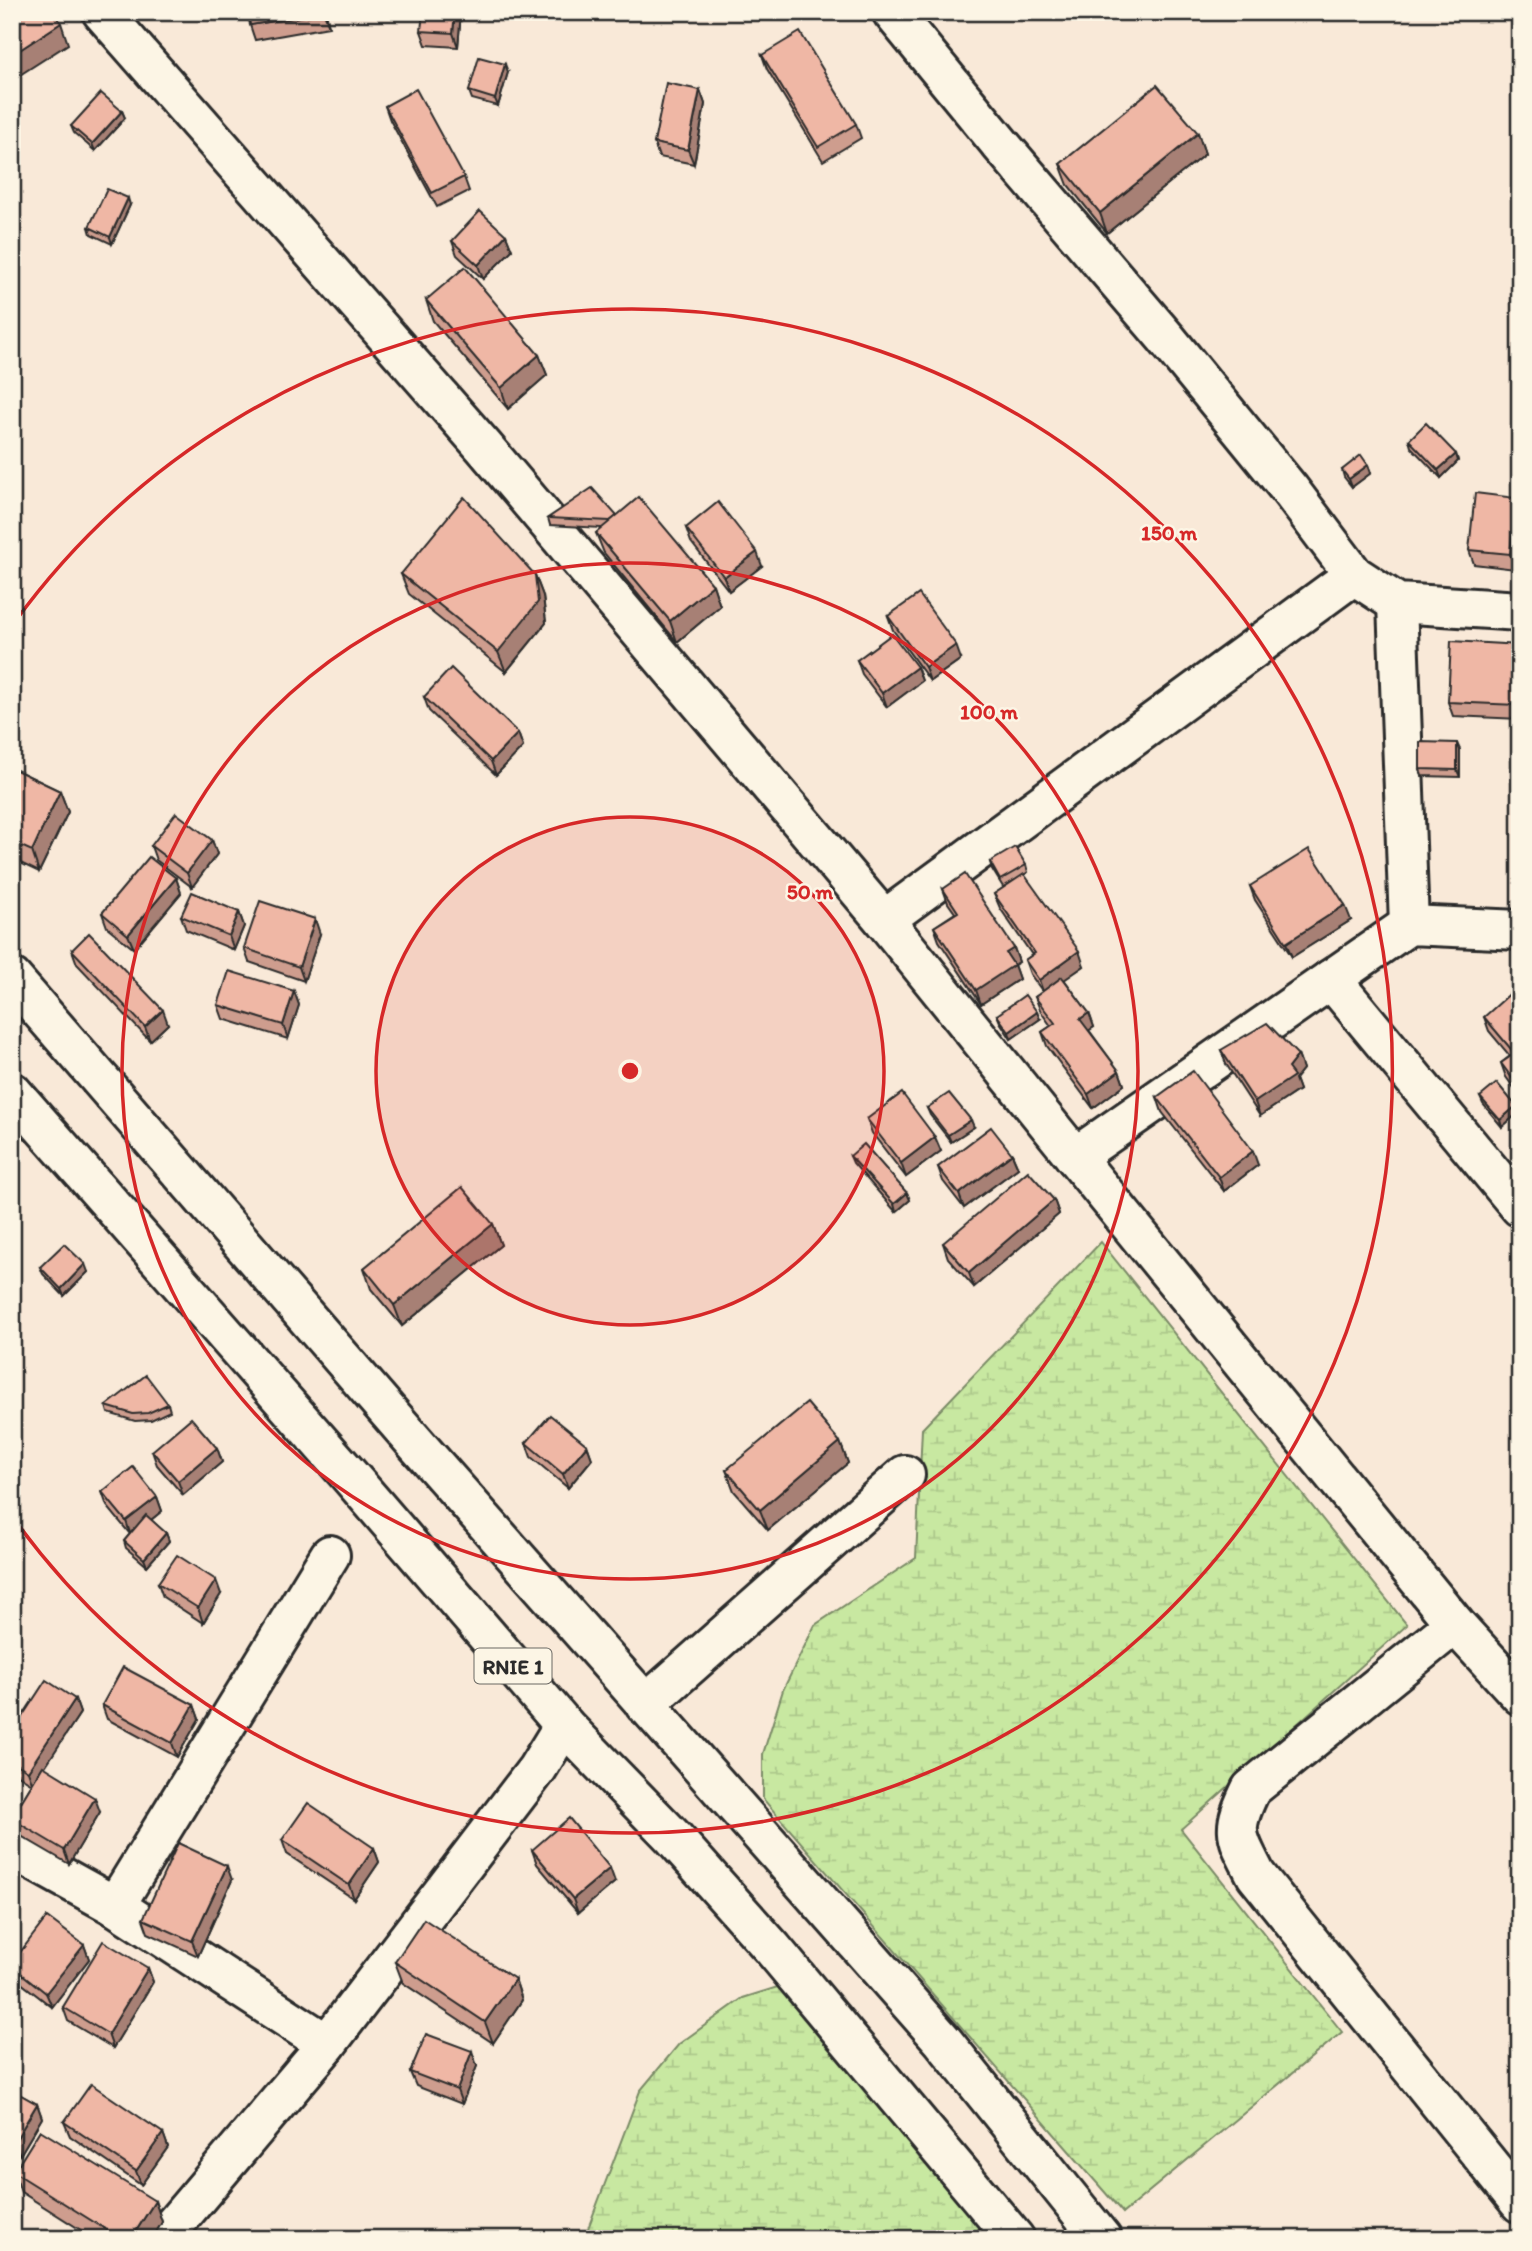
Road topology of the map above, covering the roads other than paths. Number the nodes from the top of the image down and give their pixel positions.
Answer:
1 (102, 12) edge
2 (892, 12) edge
3 (1354, 575) junction
4 (1397, 603) junction
5 (1520, 611) edge
6 (884, 919) junction
7 (1409, 925) junction
8 (1520, 930) edge
9 (12, 978) edge
10 (1331, 979) junction
11 (12, 1092) edge
12 (1075, 1157) junction
13 (1520, 1208) edge
14 (905, 1475) dead end
15 (330, 1555) dead end
16 (1455, 1624) junction
17 (1520, 1695) edge
18 (645, 1704) junction
19 (564, 1725) junction
20 (12, 1849) edge
21 (115, 1906) junction
22 (327, 2044) junction
23 (1520, 2203) edge
24 (162, 2239) edge
25 (1015, 2239) edge
26 (1102, 2239) edge

1 - 6 main road
2 - 3 main road
3 - 4 main road
3 - 6 main road
4 - 5 main road
4 - 7 main road
6 - 12 main road
7 - 8 main road
7 - 10 main road
9 - 18 main road
10 - 12 main road
10 - 13 main road
11 - 19 main road, RNIE 1
12 - 16 main road
14 - 18 main road
15 - 21 main road
16 - 17 main road
16 - 23 main road
18 - 26 main road
19 - 22 main road
19 - 25 main road, RNIE 1
20 - 21 main road
21 - 22 main road
22 - 24 main road

